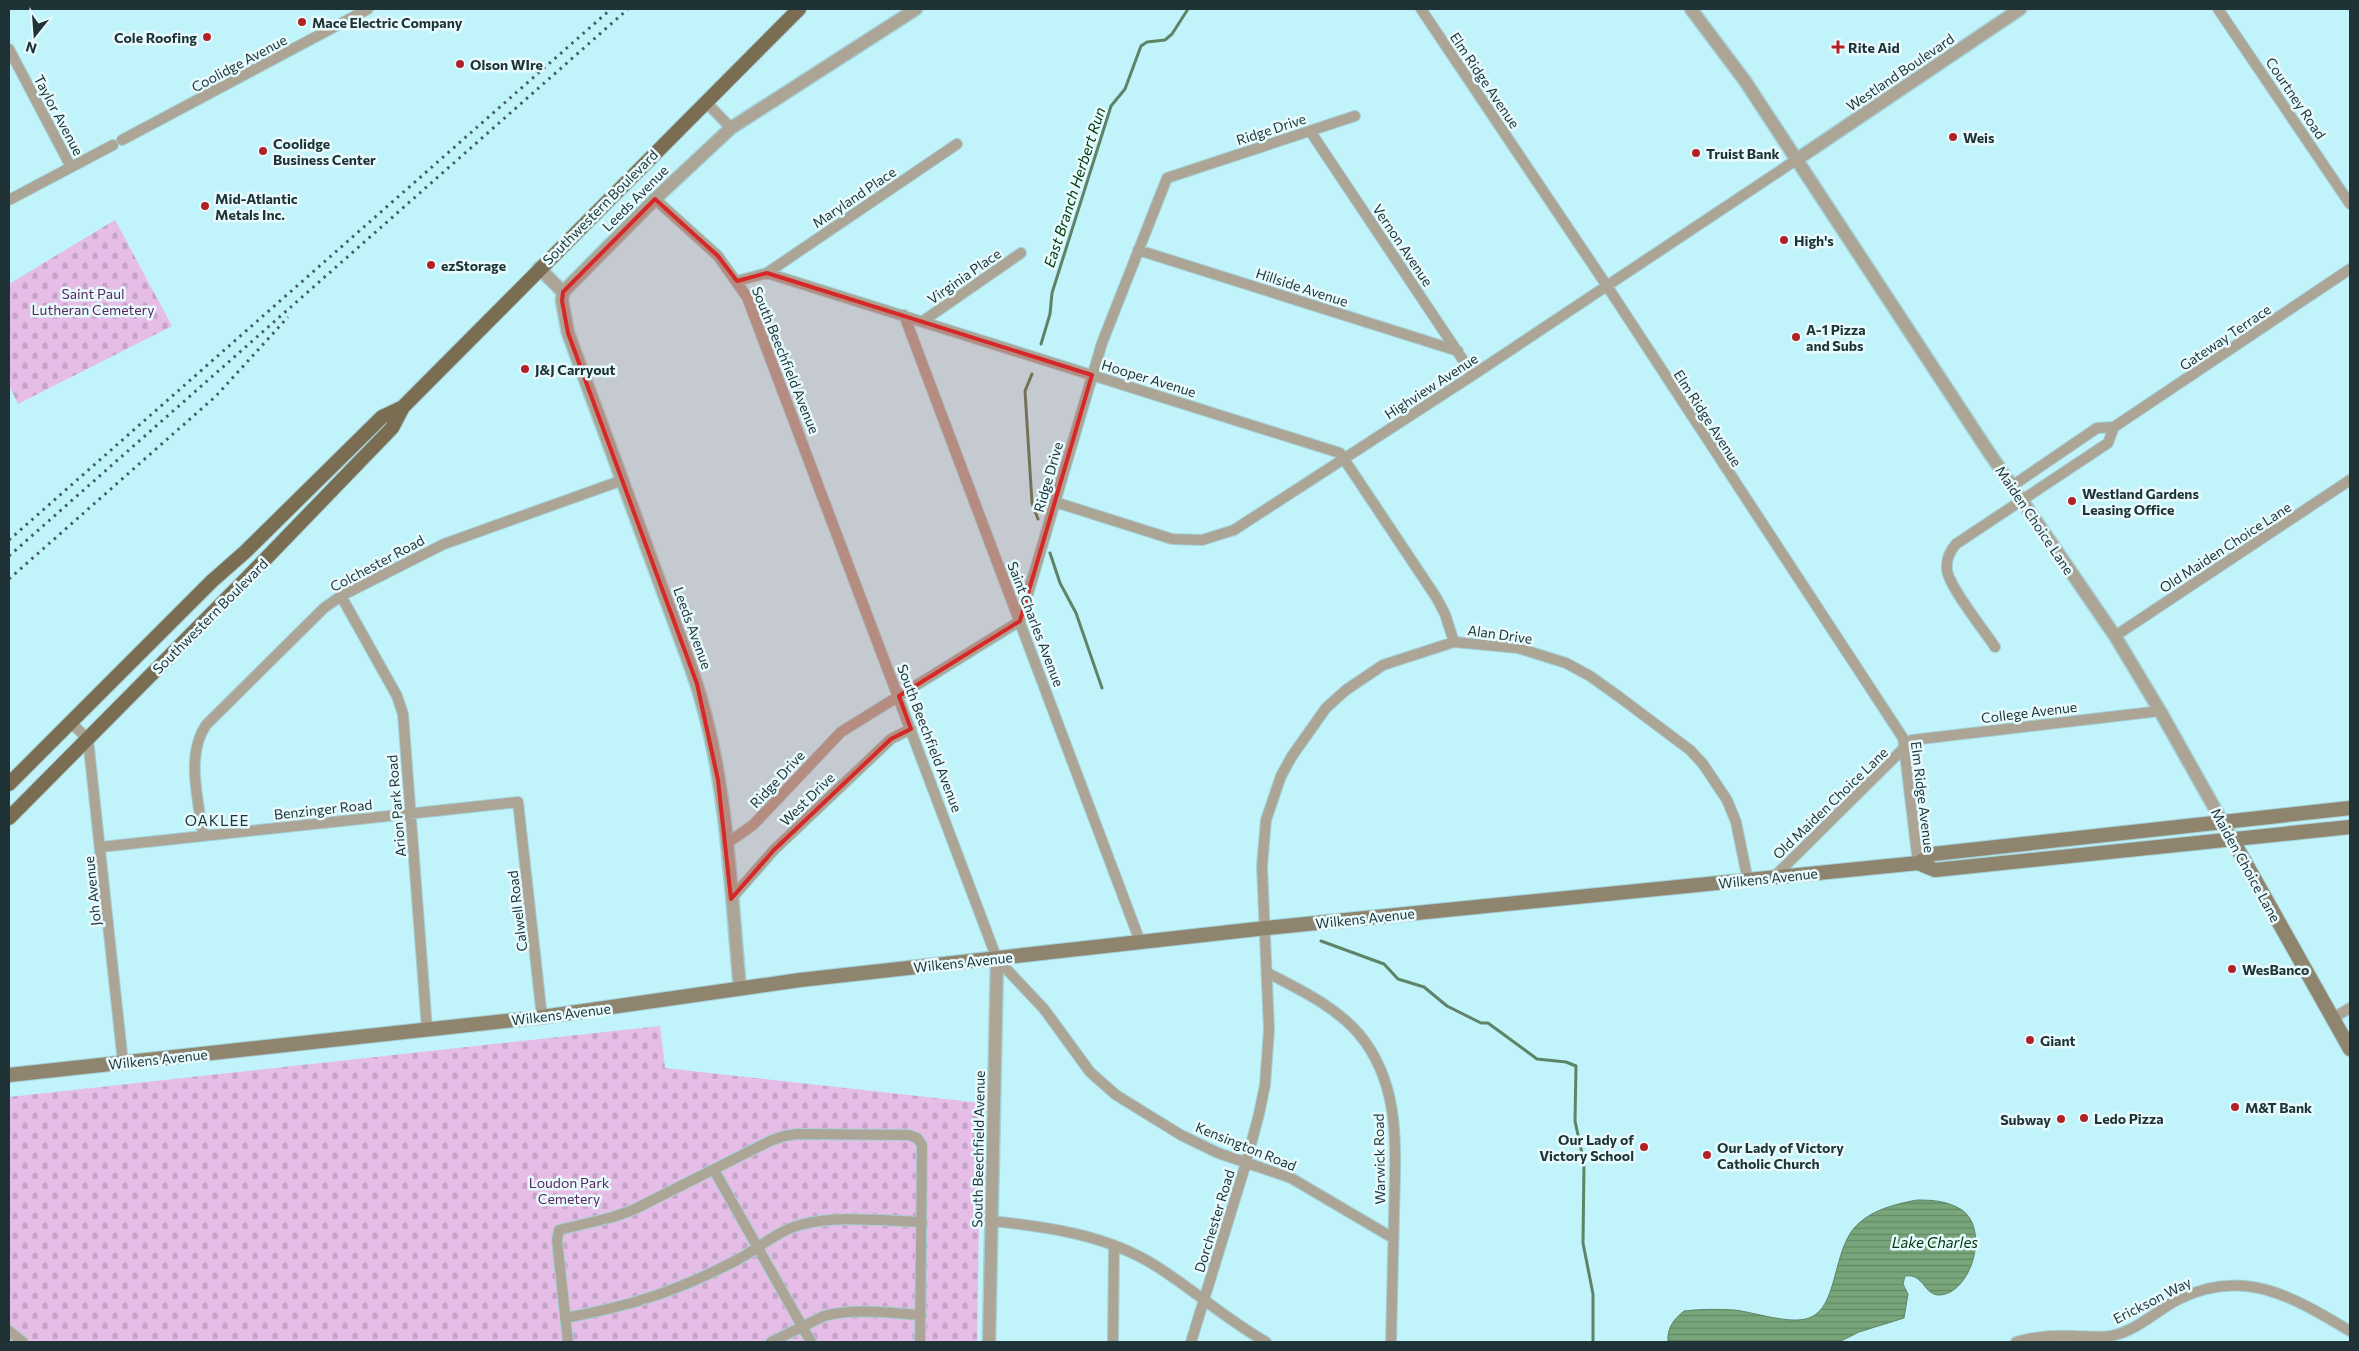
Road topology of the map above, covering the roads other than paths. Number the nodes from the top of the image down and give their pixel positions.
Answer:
1 (368, 9) edge
2 (799, 9) edge
3 (916, 9) edge
4 (1420, 9) edge
5 (2020, 9) edge
6 (2218, 9) edge
7 (1694, 10) edge
8 (9, 49) edge
9 (705, 101) junction
10 (1355, 116) dead end
11 (731, 128) junction
12 (1310, 131) junction
13 (957, 144) dead end
14 (1796, 160) junction
15 (71, 167) junction
16 (655, 198) junction
17 (9, 200) edge
18 (2350, 204) edge
19 (1138, 250) junction
20 (1021, 253) dead end
21 (540, 268) junction
22 (2350, 269) edge
23 (767, 273) junction
24 (737, 281) junction
25 (1607, 286) junction
26 (564, 292) junction
27 (904, 315) junction
28 (923, 321) junction
29 (1458, 351) junction
30 (1092, 375) junction
31 (1473, 375) junction
32 (403, 407) junction
33 (2114, 427) junction
34 (1345, 459) junction
35 (622, 480) junction
36 (2350, 480) edge
37 (2012, 486) junction
38 (2023, 501) junction
39 (1055, 502) junction
40 (341, 596) junction
41 (1020, 621) junction
42 (2115, 636) junction
43 (1454, 642) junction
44 (1995, 647) dead end
45 (899, 696) junction
46 (2160, 711) junction
47 (71, 723) junction
48 (910, 729) junction
49 (88, 739) junction
50 (1904, 749) junction
51 (9, 784) edge
52 (518, 802) joint
53 (2350, 808) edge
54 (410, 814) junction
55 (2350, 817) edge
56 (9, 818) edge
57 (2223, 824) junction
58 (2350, 827) edge
59 (203, 836) junction
60 (2232, 839) junction
61 (726, 844) junction
62 (101, 847) junction
63 (1918, 863) junction
64 (1774, 877) junction
65 (1748, 881) junction
66 (731, 899) junction
67 (1266, 928) junction
68 (1142, 944) junction
69 (997, 959) junction
70 (1268, 972) junction
71 (740, 989) junction
72 (2350, 1008) edge
73 (542, 1017) junction
74 (2333, 1018) junction
75 (427, 1030) junction
76 (2350, 1049) edge
77 (123, 1063) junction
78 (9, 1075) edge
79 (1246, 1163) junction
80 (714, 1170) junction
81 (992, 1221) junction
82 (922, 1222) junction
83 (1393, 1238) junction
84 (1114, 1245) junction
85 (758, 1248) junction
86 (1204, 1300) junction
87 (921, 1315) junction
88 (565, 1318) junction
89 (804, 1326) junction
90 (9, 1331) edge
91 (2350, 1331) edge
92 (23, 1342) edge
93 (568, 1342) edge
94 (771, 1342) edge
95 (811, 1342) edge
96 (920, 1342) edge
97 (989, 1342) edge
98 (1112, 1342) edge
99 (1191, 1342) edge
100 (1266, 1342) edge
101 (1391, 1342) edge
102 (2016, 1342) edge

1 - 15 street, Coolidge Avenue
2 - 9 main road, Southwestern Boulevard
3 - 11 street, Leeds Avenue
4 - 25 street, Elm Ridge Avenue
5 - 14 street, Westland Boulevard
6 - 18 street, Courtney Road
7 - 14 street, Maiden Choice Lane
8 - 15 street, Taylor Avenue
9 - 11 street
9 - 21 main road, Southwestern Boulevard
10 - 12 street, Ridge Drive
11 - 16 street, Leeds Avenue
12 - 19 street, Ridge Drive
12 - 29 street, Vernon Avenue
13 - 23 street, Maryland Place
14 - 25 street, Highview Avenue
14 - 37 street, Maiden Choice Lane
15 - 17 street, Coolidge Avenue
16 - 24 street, South Beechfield Avenue
16 - 26 street, Leeds Avenue
19 - 29 street, Hillside Avenue
19 - 30 street, Ridge Drive
20 - 28 street, Virginia Place
21 - 26 street
21 - 32 main road, Southwestern Boulevard
22 - 33 street, Gateway Terrace
23 - 24 street
23 - 27 street, Hooper Avenue
24 - 45 street, South Beechfield Avenue
25 - 31 street, Highview Avenue
25 - 50 street, Elm Ridge Avenue
26 - 35 street, Leeds Avenue
27 - 28 street, Hooper Avenue
27 - 41 street, Saint Charles Avenue
28 - 30 street, Hooper Avenue
29 - 31 street, Vernon Avenue
30 - 34 street, Hooper Avenue
30 - 39 street, Ridge Drive
31 - 34 street, Highview Avenue
32 - 47 main road, Southwestern Boulevard
32 - 49 main road, Southwestern Boulevard
33 - 37 street, Gateway Terrace
33 - 38 street, Gateway Terrace
34 - 39 street, Highview Avenue
34 - 43 street, Hooper Avenue
35 - 40 street, Colchester Road
35 - 61 street, Leeds Avenue
36 - 42 street, Old Maiden Choice Lane
37 - 38 street, Maiden Choice Lane
38 - 42 street, Maiden Choice Lane
38 - 44 street, Gateway Terrace
39 - 41 street, Ridge Drive
40 - 54 street, Arion Park Road
40 - 59 street, Colchester Road
41 - 45 street, Ridge Drive
41 - 68 street, Saint Charles Avenue
42 - 46 street, Maiden Choice Lane
43 - 65 street, Alan Drive
43 - 67 street, Alan Drive
45 - 48 street, South Beechfield Avenue
45 - 61 street, Ridge Drive
46 - 50 street, College Avenue
46 - 57 street, Maiden Choice Lane
47 - 49 street
47 - 51 main road, Southwestern Boulevard
48 - 66 street, West Drive
48 - 69 street, South Beechfield Avenue
49 - 56 main road, Southwestern Boulevard
49 - 62 street, Joh Avenue
50 - 63 street, Elm Ridge Avenue
50 - 64 street, Old Maiden Choice Lane
52 - 54 street, Benzinger Road
52 - 73 street, Calwell Road
53 - 57 main road, Wilkens Avenue
54 - 59 street, Benzinger Road
54 - 75 street, Arion Park Road
55 - 60 main road
57 - 60 street, Maiden Choice Lane
57 - 63 main road, Wilkens Avenue
58 - 60 main road, Wilkens Avenue
59 - 62 street, Benzinger Road
60 - 63 main road, Wilkens Avenue
60 - 74 main road, Maiden Choice Lane
61 - 66 street, Leeds Avenue
62 - 77 street, Joh Avenue
63 - 64 main road, Wilkens Avenue
64 - 65 main road, Wilkens Avenue
65 - 67 main road, Wilkens Avenue
66 - 71 street, Leeds Avenue
67 - 68 main road, Wilkens Avenue
67 - 70 street, Dorchester Road
68 - 69 main road, Wilkens Avenue
69 - 71 main road, Wilkens Avenue
69 - 79 street, Kensington Road
69 - 81 street, South Beechfield Avenue
70 - 79 street, Dorchester Road
70 - 83 street, Warwick Road
71 - 73 main road, Wilkens Avenue
72 - 74 street
73 - 75 main road, Wilkens Avenue
74 - 76 main road, Maiden Choice Lane
75 - 77 main road, Wilkens Avenue
77 - 78 main road, Wilkens Avenue
79 - 83 street, Kensington Road
79 - 86 street, Dorchester Road
80 - 82 street
80 - 85 street
80 - 88 street
81 - 84 street
81 - 97 street, South Beechfield Avenue
82 - 85 street
82 - 87 street
83 - 101 street, Warwick Road
84 - 86 street
84 - 98 street
85 - 88 street
85 - 89 street
86 - 99 street, Dorchester Road
86 - 100 street
87 - 89 street
87 - 96 street
88 - 93 street
89 - 94 street
89 - 95 street
90 - 92 street
91 - 102 street, Erickson Way

